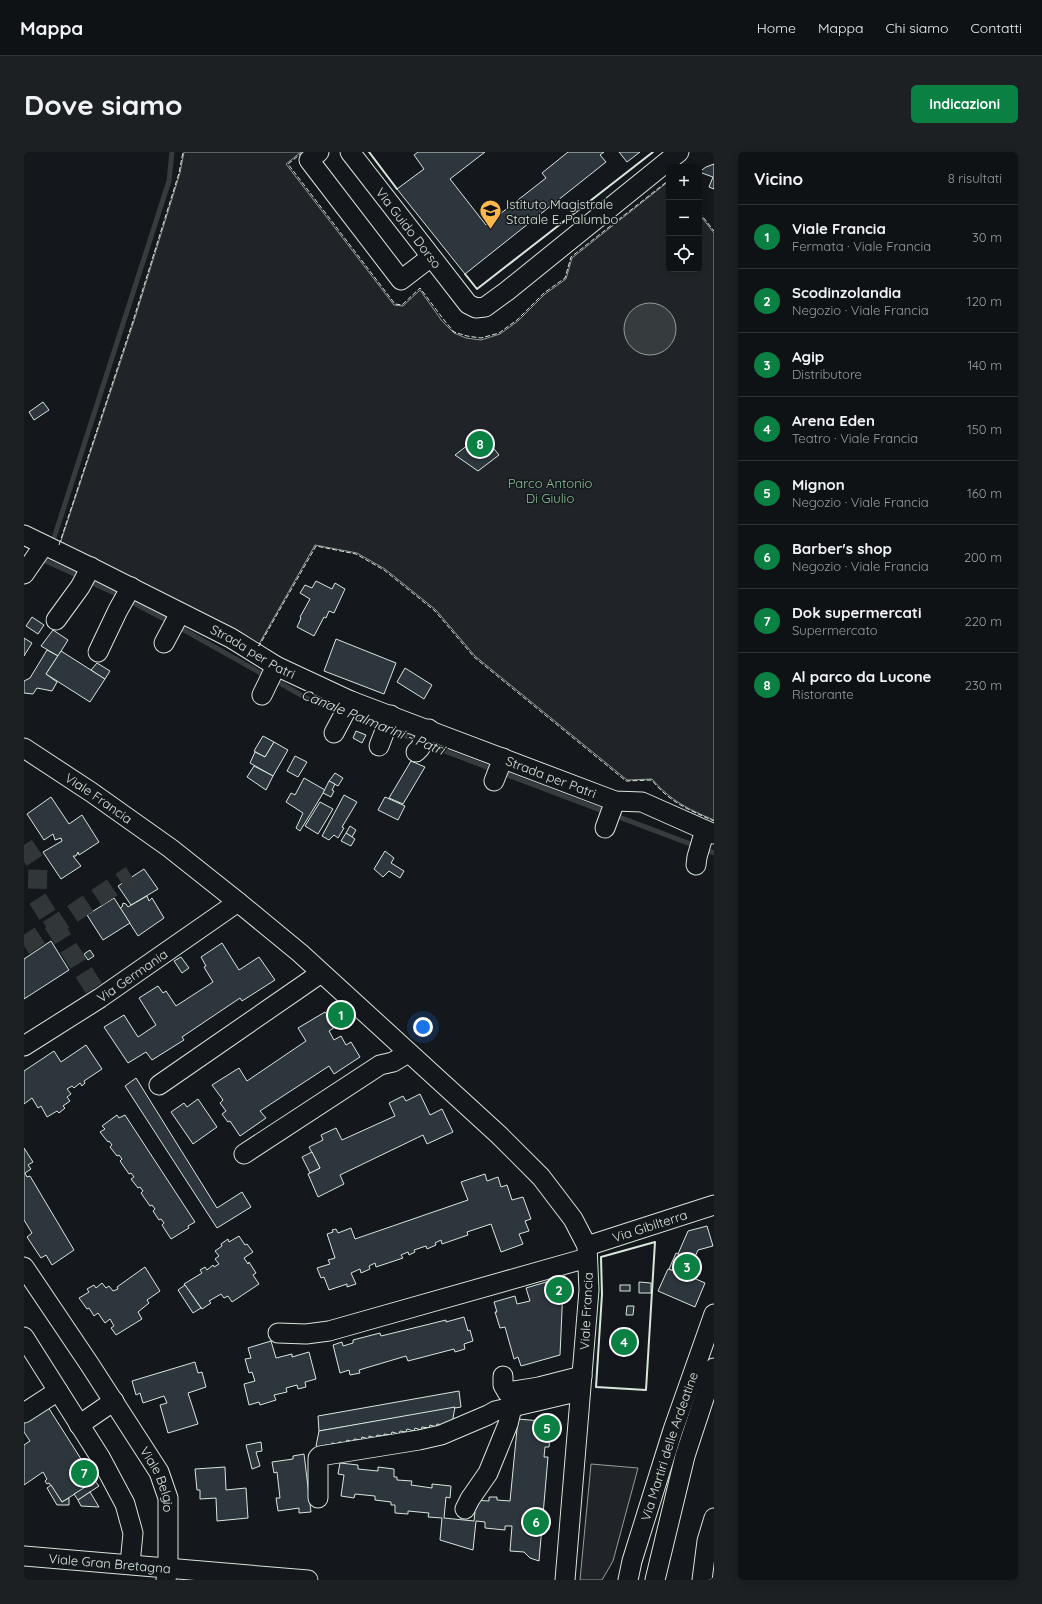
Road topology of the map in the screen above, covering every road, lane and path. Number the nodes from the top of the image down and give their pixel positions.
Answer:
1 (319, 152) edge
2 (350, 152) edge
3 (679, 152) edge
4 (431, 257) junction
5 (24, 535) edge
6 (35, 558) edge
7 (86, 576) junction
8 (129, 590) junction
9 (179, 615) junction
10 (56, 620) dead end
11 (165, 640) dead end
12 (98, 652) dead end
13 (24, 748) edge
14 (503, 758) junction
15 (494, 781) dead end
16 (703, 845) edge
17 (238, 902) junction
18 (321, 973) junction
19 (24, 1046) edge
20 (408, 1053) junction
21 (159, 1085) dead end
22 (244, 1154) dead end
23 (714, 1205) edge
24 (587, 1252) junction
25 (24, 1267) edge
26 (714, 1314) edge
27 (278, 1333) dead end
28 (24, 1337) edge
29 (714, 1368) edge
30 (502, 1376) dead end
31 (581, 1384) junction
32 (58, 1392) junction
33 (114, 1402) junction
34 (512, 1406) junction
35 (24, 1413) edge
36 (79, 1425) junction
37 (318, 1498) dead end
38 (465, 1509) dead end
39 (714, 1518) edge
40 (24, 1556) edge
41 (632, 1561) junction
42 (130, 1564) junction
43 (167, 1574) edge
44 (267, 1578) edge
45 (308, 1580) edge
46 (565, 1580) edge
47 (617, 1580) edge
48 (628, 1580) edge
49 (655, 1580) edge
50 (702, 1580) edge

1 - 4 street
2 - 4 street, Via Guido Dorso
3 - 4 street, Via Guido Dorso
5 - 6 street, Strada per Patri
6 - 7 street, Strada per Patri
7 - 8 street, Strada per Patri
7 - 10 street
8 - 9 street, Strada per Patri
8 - 12 street
9 - 11 street
9 - 14 street, Strada per Patri
13 - 17 street, Viale Francia
14 - 15 street
14 - 16 street, Strada per Patri
17 - 18 street, Viale Francia
17 - 19 street, Via Germania
18 - 20 street, Viale Francia
18 - 21 street
20 - 22 street
20 - 24 street, Viale Francia
23 - 24 street, Via Gibilterra
24 - 27 street, Via Gibilterra
24 - 31 street, Viale Francia
25 - 33 street, Viale Belgio
26 - 41 street, Via Martiri delle Ardeatine
28 - 32 street
29 - 49 street, Via Martiri delle Ardeatine
30 - 31 street
31 - 34 street
31 - 46 street, Viale Francia
32 - 35 street
32 - 36 street
33 - 36 street
33 - 43 street, Viale Belgio
34 - 37 street
34 - 38 street
36 - 42 street
39 - 50 street
40 - 42 street, Viale Gran Bretagna
41 - 47 street
41 - 48 street, Via Martiri delle Ardeatine
42 - 43 street, Viale Gran Bretagna
43 - 44 street, Viale Gran Bretagna
44 - 45 street, Viale Gran Bretagna

